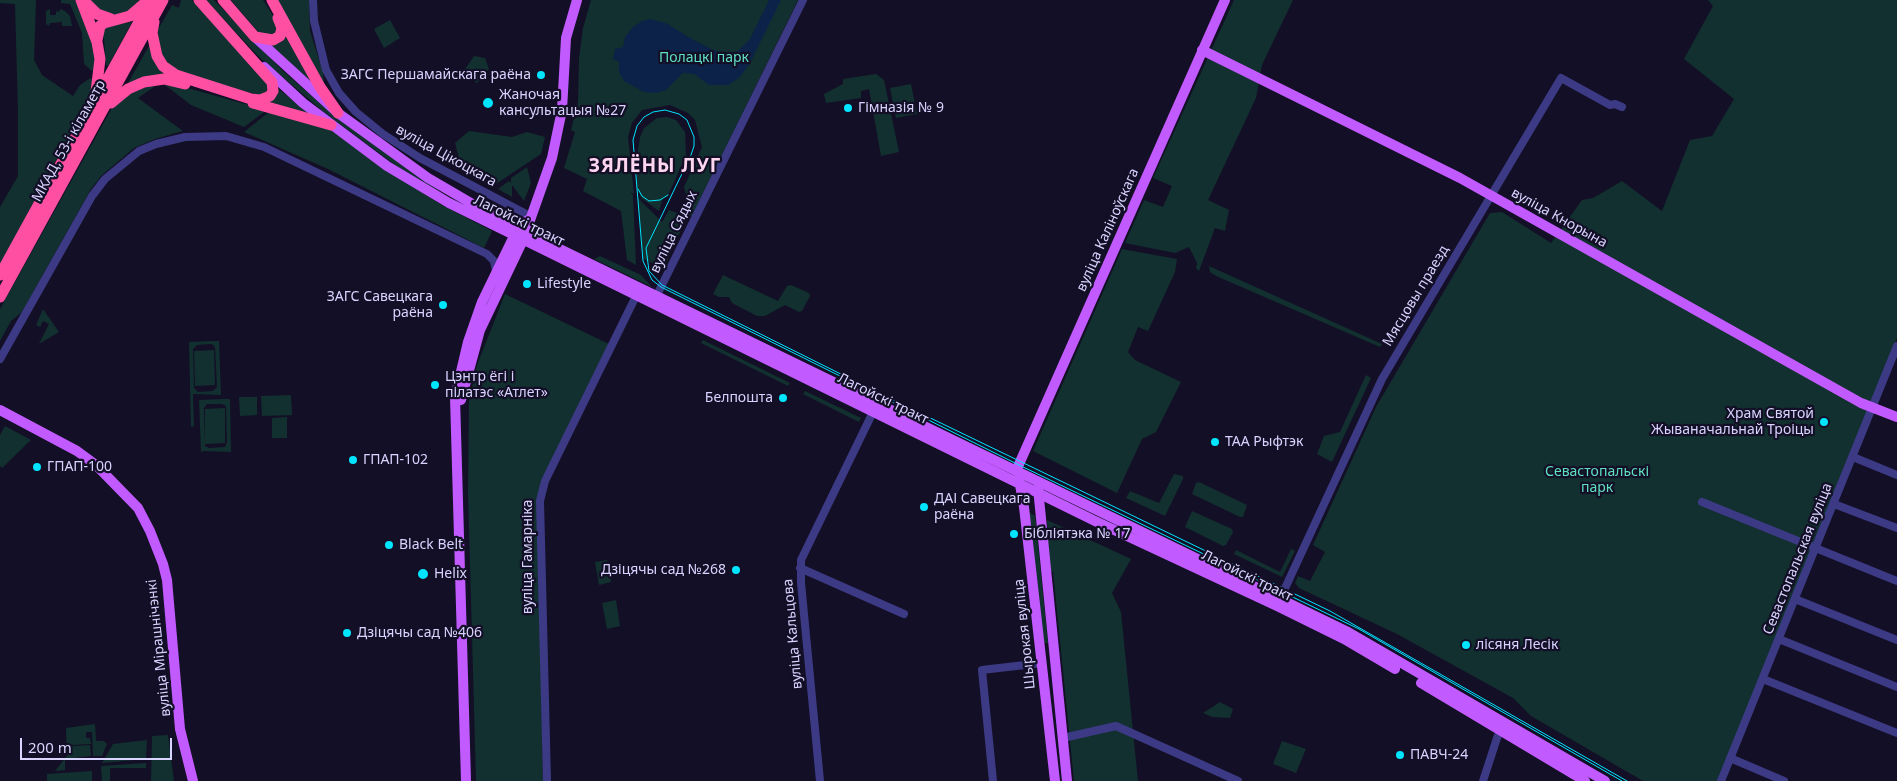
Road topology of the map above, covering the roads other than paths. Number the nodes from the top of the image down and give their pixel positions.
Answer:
1 (82, 0) edge
2 (150, 0) edge
3 (163, 0) edge
4 (199, 0) edge
5 (223, 0) edge
6 (266, 0) edge
7 (272, 0) edge
8 (313, 0) edge
9 (577, 0) edge
10 (803, 0) edge
11 (1226, 0) edge
12 (157, 12) junction
13 (111, 19) junction
14 (255, 37) junction
15 (97, 42) junction
16 (246, 50) junction
17 (1202, 50) junction
18 (94, 102) junction
19 (1622, 107) dead end
20 (104, 109) junction
21 (338, 113) junction
22 (331, 125) junction
23 (1492, 196) junction
24 (529, 218) junction
25 (521, 234) junction
26 (506, 253) junction
27 (487, 254) junction
28 (496, 271) junction
29 (0, 275) edge
30 (636, 290) junction
31 (657, 296) junction
32 (0, 297) edge
33 (484, 309) junction
34 (1896, 351) edge
35 (0, 359) edge
36 (784, 362) junction
37 (874, 408) junction
38 (1873, 408) junction
39 (0, 410) edge
40 (1897, 417) edge
41 (1853, 458) junction
42 (1016, 472) junction
43 (1897, 475) edge
44 (1021, 484) junction
45 (1040, 493) junction
46 (1702, 502) dead end
47 (1834, 504) junction
48 (1897, 528) edge
49 (1815, 548) junction
50 (800, 568) junction
51 (1897, 581) edge
52 (1794, 599) junction
53 (1279, 602) junction
54 (904, 614) dead end
55 (1779, 639) junction
56 (1897, 640) edge
57 (1054, 650) junction
58 (1041, 651) junction
59 (1042, 663) junction
60 (1763, 679) junction
61 (1897, 686) edge
62 (1502, 727) junction
63 (1897, 734) edge
64 (1063, 738) junction
65 (1730, 758) junction
66 (192, 781) edge
67 (466, 781) edge
68 (547, 781) edge
69 (820, 781) edge
70 (993, 781) edge
71 (1054, 781) edge
72 (1067, 781) edge
73 (1238, 781) edge
74 (1483, 781) edge
75 (1586, 781) edge
76 (1605, 781) edge
77 (1721, 781) edge
78 (1784, 781) edge

1 - 13 highway
1 - 15 highway
2 - 13 highway
2 - 18 highway, МКАД, 53-і кіламетр
3 - 12 highway, МКАД, 53-і кіламетр
4 - 16 highway, Лагойскі тракт
5 - 14 highway, Лагойскі тракт
6 - 14 highway
7 - 21 highway
8 - 24 street, вуліца Цікоцкага
9 - 24 main road
10 - 31 street, вуліца Сядых
11 - 17 main road, вуліца Каліноўскага
12 - 16 highway
12 - 20 highway, МКАД, 53-і кіламетр
13 - 15 highway
14 - 21 main road, Лагойскі тракт
15 - 18 highway
16 - 22 main road, Лагойскі тракт
17 - 23 main road, вуліца Кнорына
17 - 42 main road, вуліца Каліноўскага
18 - 29 highway, МКАД, 53-і кіламетр
19 - 23 street, Мясцовы праезд
20 - 22 highway
20 - 32 highway, МКАД, 53-і кіламетр
21 - 25 main road, Лагойскі тракт
22 - 25 main road, Лагойскі тракт
23 - 38 main road, вуліца Кнорына
23 - 53 street, Мясцовы праезд
24 - 25 main road
25 - 26 main road
25 - 30 main road, Лагойскі тракт
25 - 33 main road
26 - 27 street
26 - 28 main road
27 - 28 street
27 - 35 street
28 - 33 main road
30 - 31 main road, Лагойскі тракт
30 - 36 main road, Лагойскі тракт
30 - 68 street, вуліца Гамарніка
31 - 36 main road, Лагойскі тракт
33 - 67 main road
34 - 38 street, Севастопальская вуліца
36 - 37 main road, Лагойскі тракт
37 - 42 main road, Лагойскі тракт
37 - 44 main road, Лагойскі тракт
37 - 50 street, вуліца Кальцова
38 - 40 main road, вуліца Кнорына
38 - 41 street, Севастопальская вуліца
39 - 66 main road, вуліца Мірашнічэнкі
41 - 43 street
41 - 47 street, Севастопальская вуліца
42 - 44 main road, Шырокая вуліца
42 - 45 main road, Лагойскі тракт
44 - 45 main road, Лагойскі тракт
44 - 58 main road, Шырокая вуліца
45 - 53 main road, Лагойскі тракт
45 - 53 main road, Лагойскі тракт
45 - 57 main road, Шырокая вуліца
46 - 49 street
47 - 48 street
47 - 49 street, Севастопальская вуліца
49 - 51 street
49 - 52 street, Севастопальская вуліца
50 - 54 street
50 - 69 street, вуліца Кальцова
52 - 55 street, Севастопальская вуліца
52 - 56 street
53 - 62 main road, Лагойскі тракт
55 - 60 street, Севастопальская вуліца
55 - 61 street
57 - 58 main road
57 - 64 main road, Шырокая вуліца
58 - 59 main road, Шырокая вуліца
59 - 70 street
59 - 71 main road, Шырокая вуліца
60 - 63 street
60 - 65 street, Севастопальская вуліца
62 - 74 street
62 - 75 main road, Лагойскі тракт
62 - 76 main road, Лагойскі тракт
64 - 72 main road, Шырокая вуліца
64 - 73 street
65 - 77 street, Севастопальская вуліца
65 - 78 street

